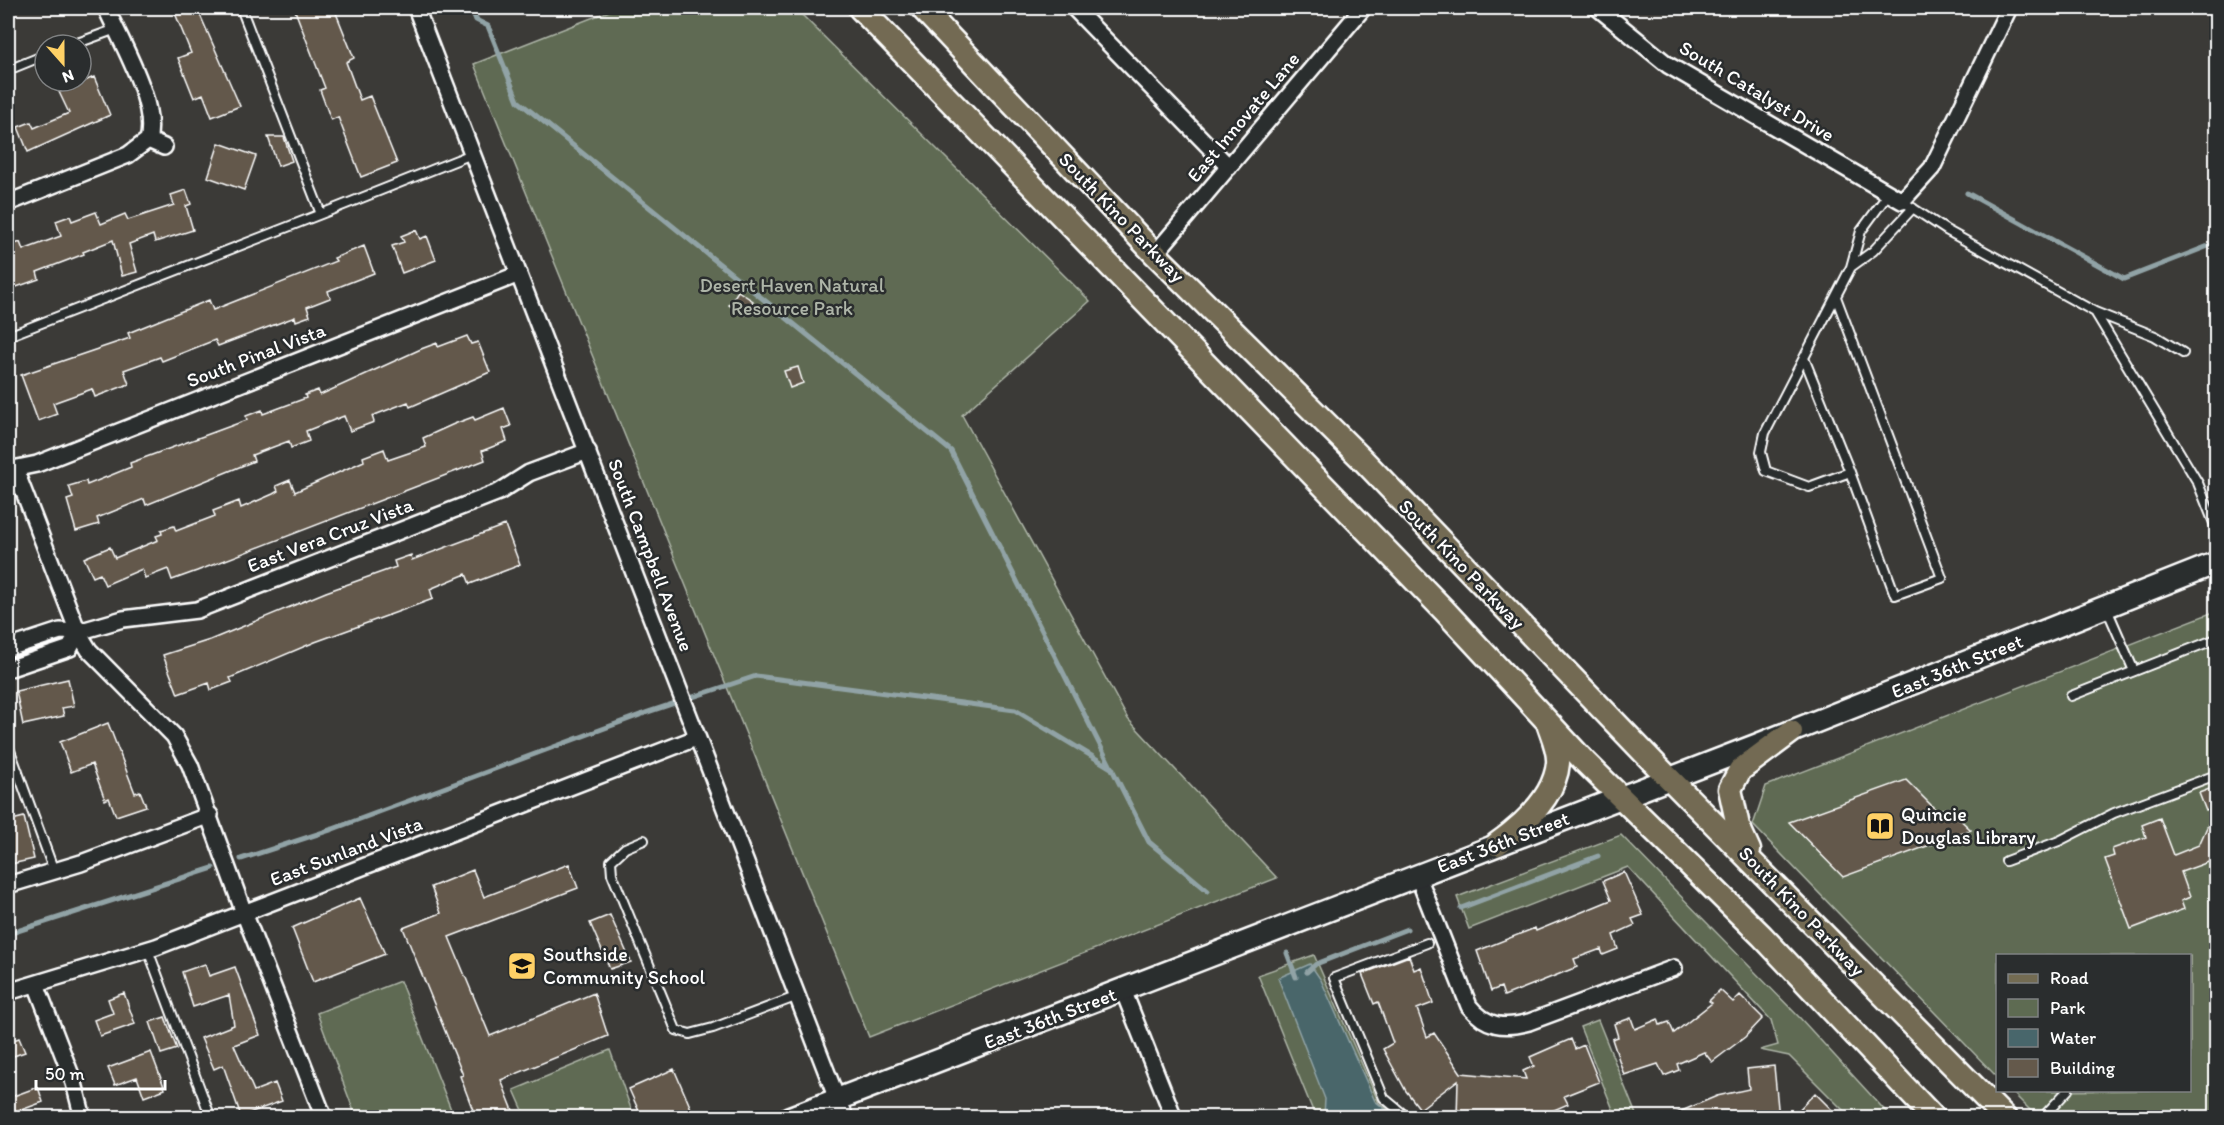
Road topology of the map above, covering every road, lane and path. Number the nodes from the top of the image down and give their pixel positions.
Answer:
1 (106, 8) edge
2 (241, 8) edge
3 (416, 8) edge
4 (860, 8) edge
5 (922, 8) edge
6 (1074, 8) edge
7 (1363, 8) edge
8 (1598, 8) edge
9 (2009, 8) edge
10 (116, 29) junction
11 (93, 37) edge
12 (33, 60) edge
13 (8, 70) edge
14 (148, 140) junction
15 (164, 147) dead end
16 (472, 154) junction
17 (1229, 167) junction
18 (1901, 201) junction
19 (8, 202) edge
20 (321, 214) junction
21 (1155, 254) junction
22 (1851, 267) junction
23 (519, 274) junction
24 (1836, 297) junction
25 (2095, 312) junction
26 (8, 336) edge
27 (2183, 353) dead end
28 (1804, 358) junction
29 (588, 451) junction
30 (11, 469) edge
31 (1850, 472) junction
32 (2217, 528) edge
33 (2217, 563) edge
34 (2106, 607) junction
35 (78, 632) junction
36 (2217, 639) edge
37 (8, 648) edge
38 (8, 669) edge
39 (2134, 671) junction
40 (2071, 696) dead end
41 (1548, 722) junction
42 (1791, 732) junction
43 (696, 738) junction
44 (8, 745) edge
45 (18, 771) junction
46 (8, 772) edge
47 (2217, 775) edge
48 (1670, 778) junction
49 (1620, 797) junction
50 (210, 815) junction
51 (644, 840) dead end
52 (1497, 844) junction
53 (2006, 861) dead end
54 (1755, 862) junction
55 (54, 871) junction
56 (1418, 874) junction
57 (8, 885) edge
58 (244, 913) junction
59 (1426, 943) dead end
60 (148, 950) junction
61 (1674, 968) dead end
62 (36, 984) junction
63 (1123, 990) junction
64 (8, 992) edge
65 (798, 996) junction
66 (2066, 1092) edge
67 (841, 1108) edge
68 (83, 1118) edge
69 (211, 1118) edge
70 (324, 1118) edge
71 (789, 1118) edge
72 (1174, 1118) edge
73 (1408, 1118) edge
74 (1934, 1118) edge
75 (2006, 1118) edge
76 (2042, 1118) edge

1 - 10 street
2 - 20 lane
3 - 16 street, South Campbell Avenue
4 - 41 main road
5 - 21 main road, South Kino Parkway
6 - 17 street
7 - 17 street, East Innovate Lane
8 - 18 street, South Catalyst Drive
9 - 18 street
10 - 11 lane
10 - 14 street
12 - 13 lane
14 - 15 street
14 - 19 street
16 - 20 lane
16 - 23 street, South Campbell Avenue
17 - 21 street, East Innovate Lane
18 - 22 lane
18 - 22 lane
18 - 25 lane
20 - 26 lane
21 - 48 main road, South Kino Parkway
22 - 24 lane
23 - 29 street, South Campbell Avenue
23 - 30 street, South Pinal Vista
24 - 28 lane
24 - 31 lane
25 - 27 lane
25 - 32 lane
28 - 31 lane
28 - 31 lane
29 - 35 street, East Vera Cruz Vista
29 - 43 street, South Campbell Avenue
30 - 35 street
33 - 34 main road, East 36th Street
34 - 39 lane
34 - 42 main road, East 36th Street
35 - 37 street, East Vera Cruz Vista
35 - 38 street
35 - 50 street
36 - 39 lane
39 - 40 lane
41 - 49 main road
41 - 52 main road
42 - 48 main road, East 36th Street
42 - 54 main road
43 - 58 street, East Sunland Vista
43 - 65 street, South Campbell Avenue
44 - 45 lane
45 - 46 lane
45 - 55 lane
47 - 53 lane
48 - 49 main road, East 36th Street
48 - 54 main road, South Kino Parkway
49 - 52 main road, East 36th Street
49 - 74 main road
50 - 55 street
50 - 58 street
51 - 65 lane
52 - 56 main road, East 36th Street
54 - 75 main road, South Kino Parkway
55 - 57 street
56 - 61 street
56 - 63 main road, East 36th Street
58 - 60 street, East Sunland Vista
58 - 70 street
59 - 73 lane
60 - 62 street, East Sunland Vista
60 - 69 lane
62 - 64 street, East Sunland Vista
62 - 68 street
63 - 67 main road, East 36th Street
63 - 72 street
65 - 67 street, South Campbell Avenue
66 - 76 lane
67 - 71 main road, East 36th Street

